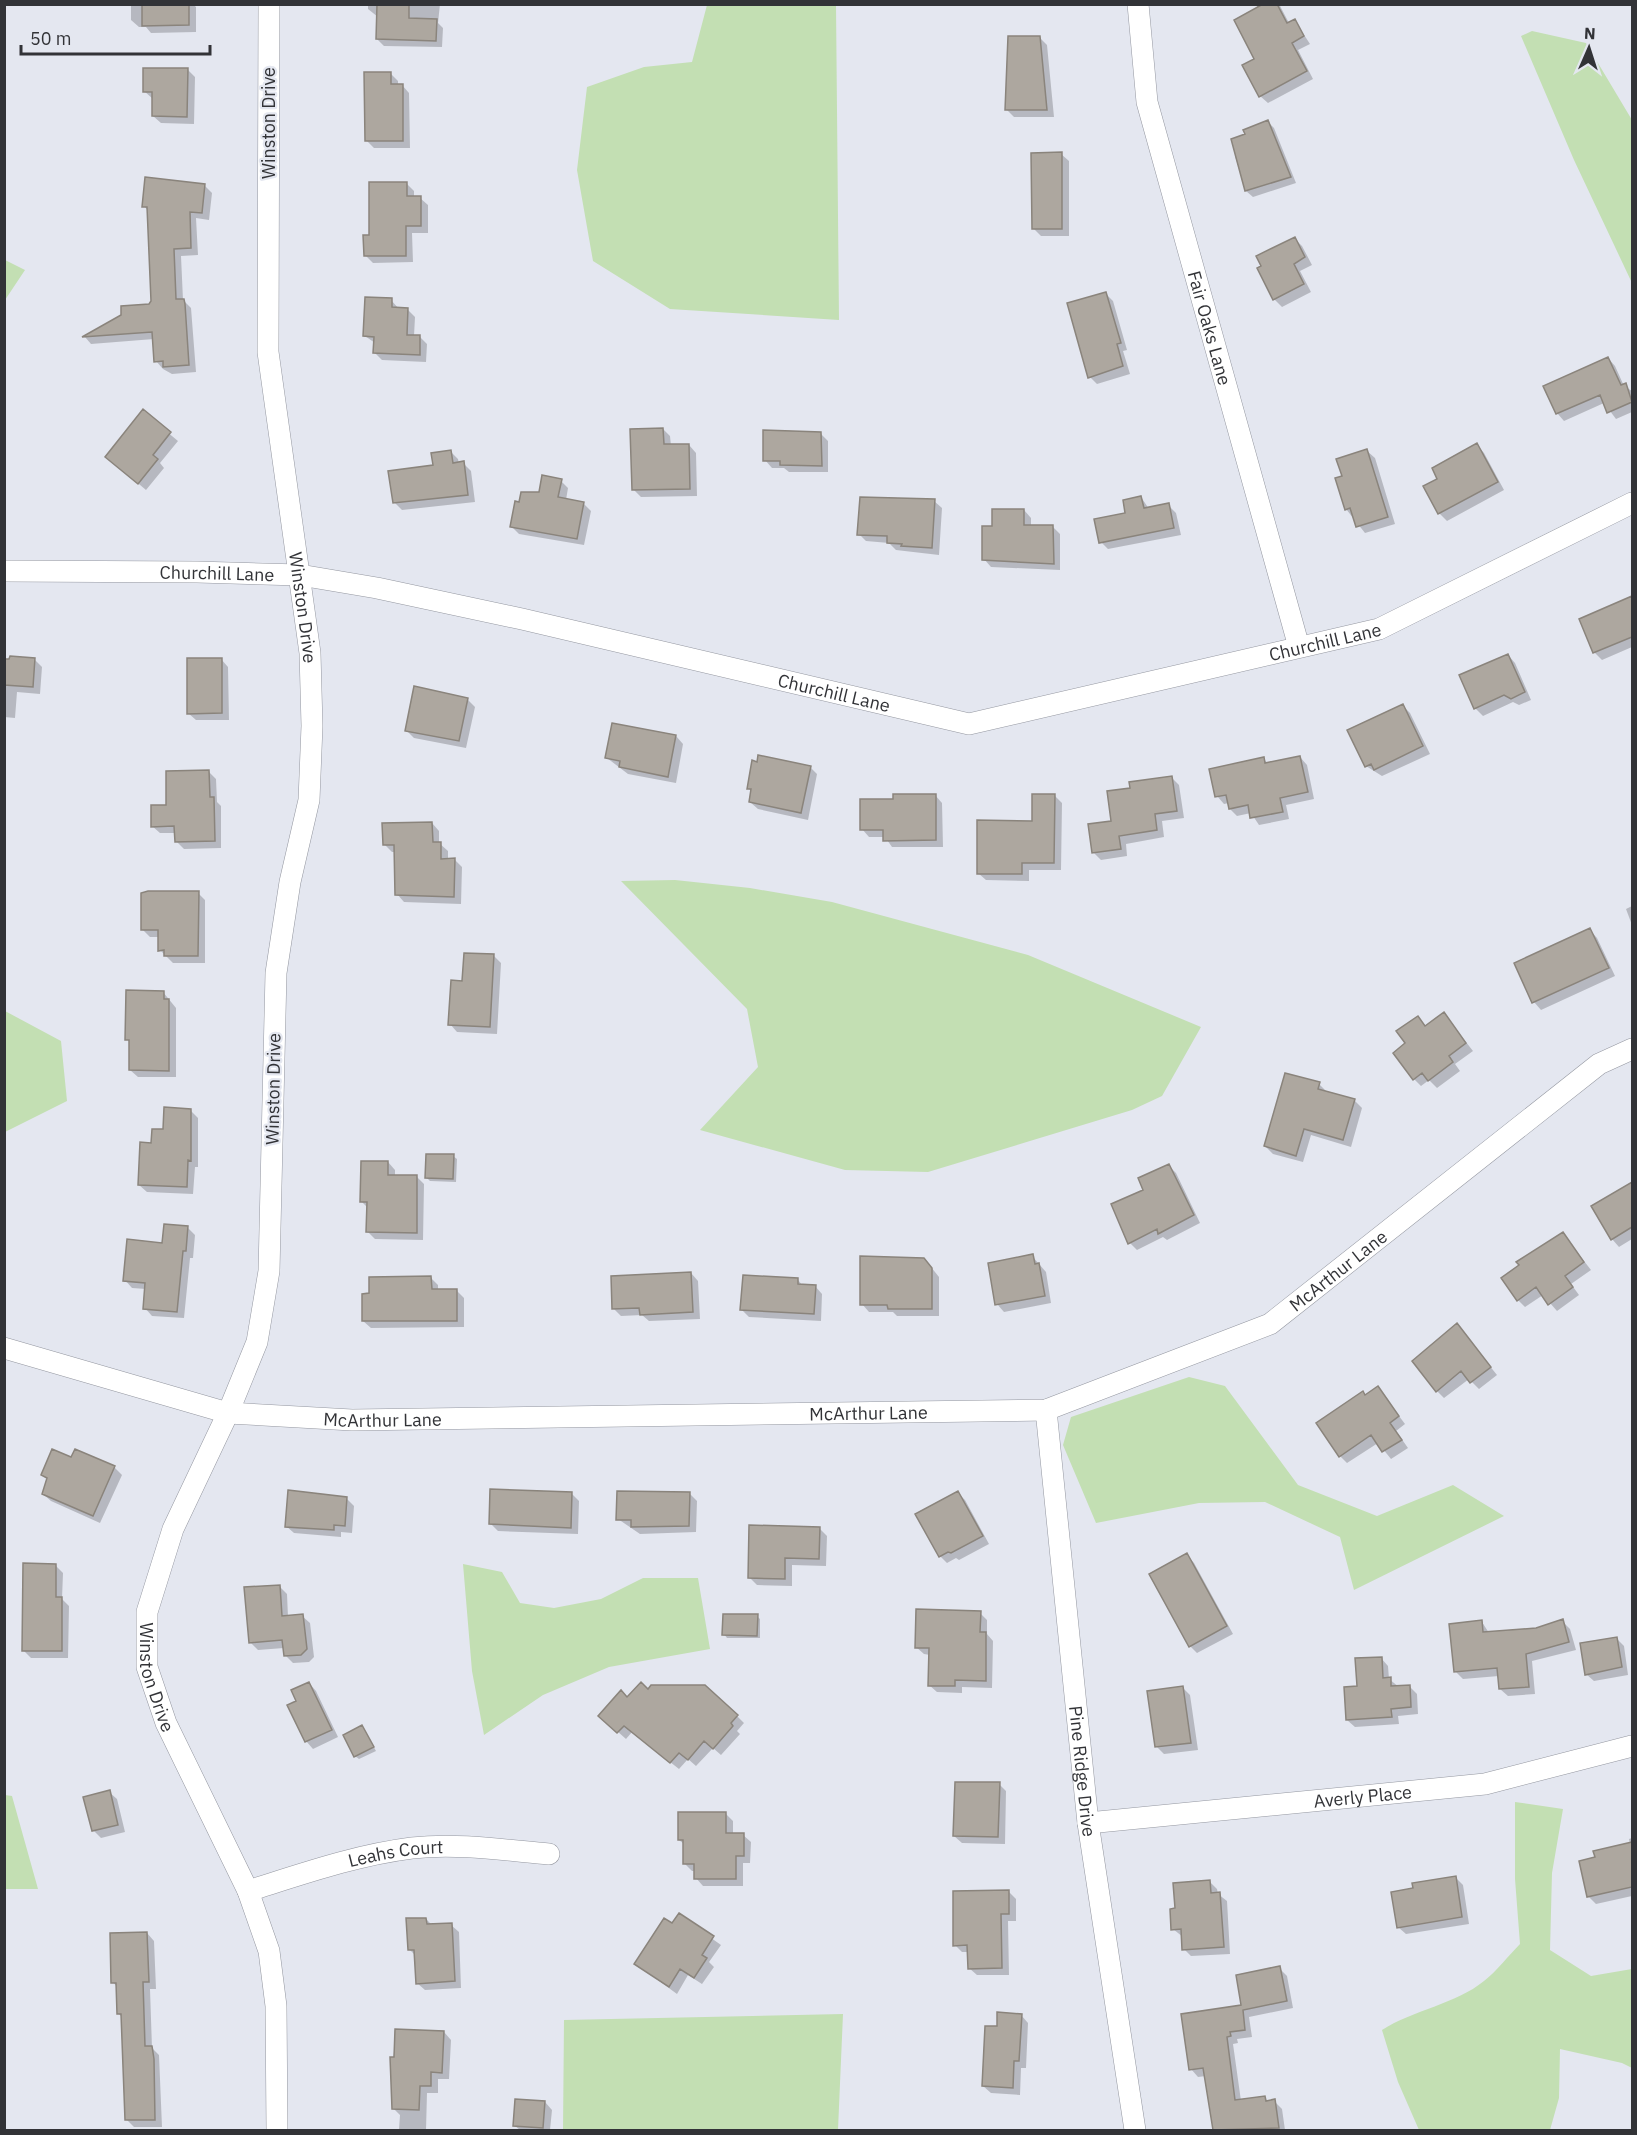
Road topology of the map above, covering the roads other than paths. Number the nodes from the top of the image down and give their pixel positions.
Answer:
1 (269, 4) edge
2 (1138, 4) edge
3 (1632, 503) edge
4 (4, 571) edge
5 (300, 575) junction
6 (1299, 647) junction
7 (1632, 1049) edge
8 (4, 1348) edge
9 (1046, 1410) junction
10 (228, 1413) junction
11 (1632, 1746) edge
12 (1088, 1823) junction
13 (549, 1854) dead end
14 (248, 1891) junction
15 (277, 2130) edge
16 (1135, 2130) edge

1 - 5 street, Winston Drive
2 - 6 street, Fair Oaks Lane
3 - 6 street, Churchill Lane
4 - 5 street, Churchill Lane
5 - 6 street, Churchill Lane
5 - 10 street, Winston Drive
7 - 9 street, McArthur Lane
8 - 10 street, McArthur Lane
9 - 10 street, McArthur Lane
9 - 12 street, Pine Ridge Drive
10 - 14 street, Winston Drive
11 - 12 street, Averly Place
12 - 16 street, Pine Ridge Drive
13 - 14 street, Leahs Court
14 - 15 street, Winston Drive

